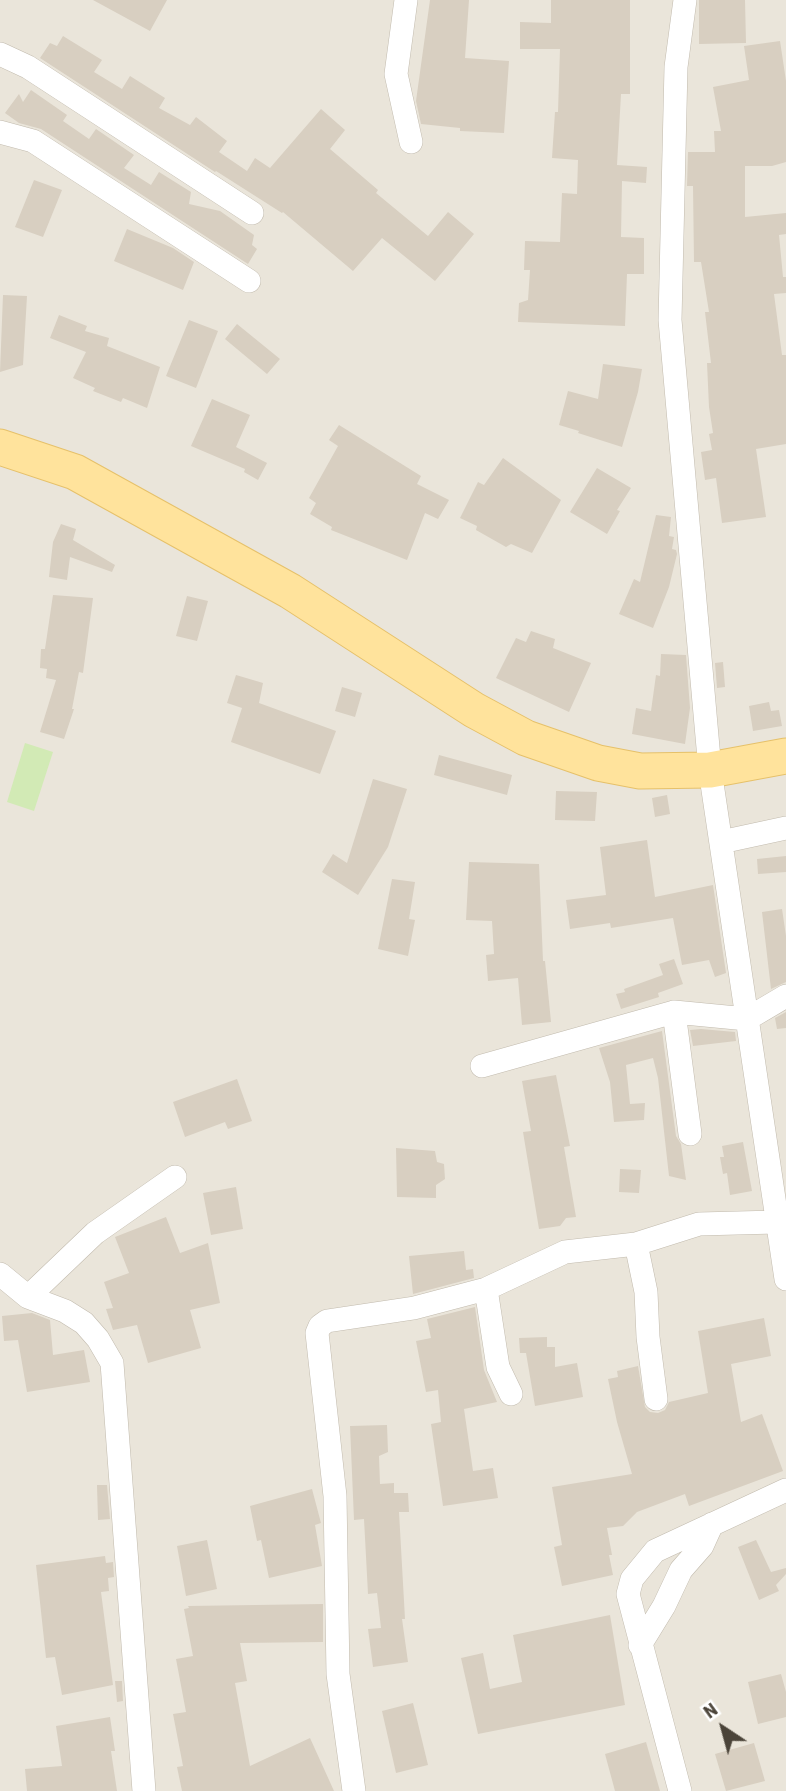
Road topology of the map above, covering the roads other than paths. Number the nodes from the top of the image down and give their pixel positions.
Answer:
1 (406, 0) edge
2 (685, 0) edge
3 (0, 54) edge
4 (0, 132) edge
5 (411, 142) dead end
6 (252, 214) dead end
7 (248, 281) dead end
8 (0, 447) edge
9 (786, 755) edge
10 (710, 770) junction
11 (786, 828) edge
12 (721, 842) junction
13 (786, 996) edge
14 (674, 1012) junction
15 (747, 1019) junction
16 (482, 1066) dead end
17 (690, 1134) dead end
18 (175, 1177) dead end
19 (779, 1192) edge
20 (776, 1222) junction
21 (636, 1244) junction
22 (0, 1274) edge
23 (786, 1279) edge
24 (486, 1289) junction
25 (28, 1297) junction
26 (511, 1394) dead end
27 (656, 1399) dead end
28 (786, 1490) edge
29 (712, 1524) junction
30 (682, 1538) junction
31 (681, 1570) junction
32 (640, 1645) junction
33 (144, 1791) edge
34 (354, 1791) edge
35 (680, 1791) edge

1 - 5 street
2 - 10 street
3 - 6 street
4 - 7 street
8 - 10 main road
9 - 10 main road
10 - 12 street
11 - 12 street
12 - 15 street
13 - 15 street
14 - 15 street
14 - 16 street
14 - 17 street
15 - 19 street
18 - 25 street
19 - 20 street
20 - 21 street
20 - 23 street
21 - 24 street
21 - 27 street
22 - 25 street
24 - 26 street
24 - 34 street
25 - 33 street
28 - 29 street
29 - 30 street
29 - 31 street
30 - 31 street
30 - 32 street
31 - 32 street
32 - 35 street

